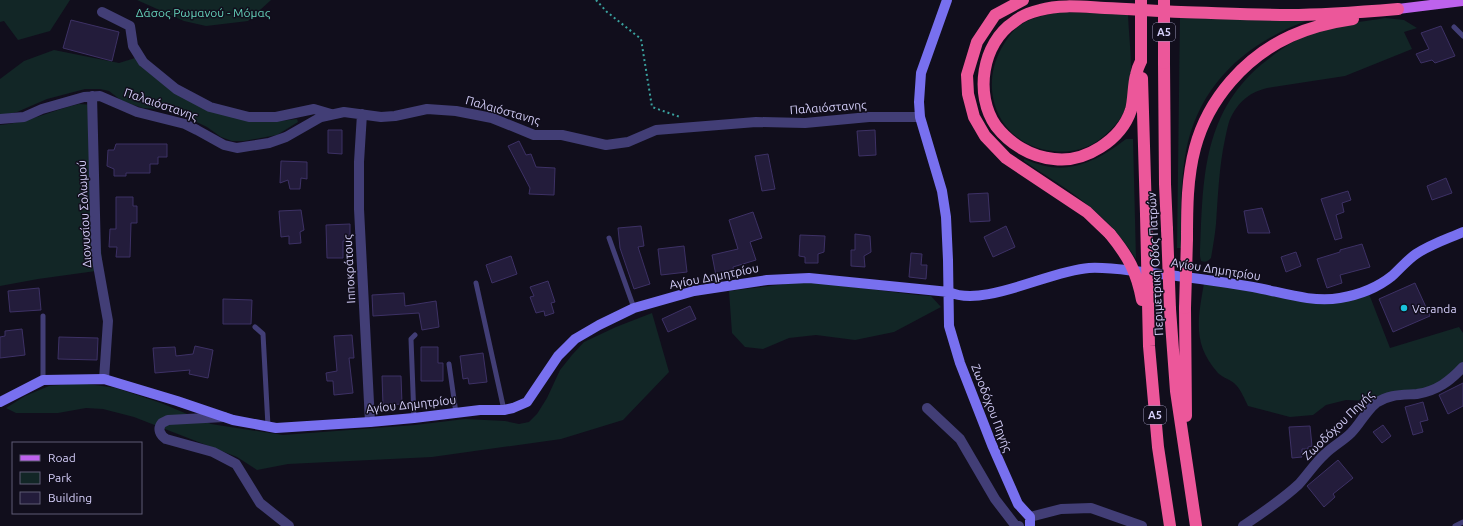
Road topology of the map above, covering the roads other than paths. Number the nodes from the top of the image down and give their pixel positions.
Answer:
1 (947, 0) edge
2 (1023, 0) edge
3 (1141, 0) edge
4 (1164, 0) edge
5 (1463, 1) edge
6 (1398, 9) junction
7 (102, 12) dead end
8 (1454, 26) dead end
9 (1463, 36) edge
10 (1141, 61) junction
11 (92, 96) junction
12 (331, 114) junction
13 (362, 114) junction
14 (920, 117) junction
15 (0, 119) edge
16 (1463, 232) edge
17 (609, 238) dead end
18 (476, 282) dead end
19 (948, 292) junction
20 (1145, 302) junction
21 (634, 308) junction
22 (43, 316) dead end
23 (255, 327) dead end
24 (415, 335) dead end
25 (449, 364) dead end
26 (1463, 367) edge
27 (104, 379) junction
28 (44, 380) junction
29 (0, 402) edge
30 (927, 408) dead end
31 (504, 410) junction
32 (456, 413) junction
33 (226, 417) junction
34 (414, 418) junction
35 (370, 422) junction
36 (268, 426) junction
37 (1187, 465) junction
38 (1463, 522) edge
39 (1030, 523) edge
40 (289, 526) edge
41 (1019, 526) edge
42 (1142, 526) edge
43 (1170, 526) edge
44 (1196, 526) edge
45 (1243, 526) edge
46 (1455, 526) edge

1 - 14 main road, Ζωοδόχου Πηγής
2 - 20 highway, bridge
3 - 10 highway, Περιμετρική Οδός Πατρών / Α5, bridge
4 - 37 highway, Περιμετρική Οδός Πατρών / Α5, bridge
5 - 6 main road
6 - 10 highway
6 - 37 highway, bridge
7 - 12 street
8 - 9 lane
10 - 20 highway, Περιμετρική Οδός Πατρών / Α5, bridge
11 - 12 street, Παλαιόστανης
11 - 15 street, Παλαιόστανης
11 - 27 street, Διονυσίου Σολωμού
12 - 13 street, Παλαιόστανης
13 - 14 street, Παλαιόστανης
13 - 35 street, Ιπποκράτους
14 - 19 main road, Ζωοδόχου Πηγής
16 - 19 main road, Αγίου Δημητρίου
17 - 21 lane
18 - 31 lane
19 - 21 main road, Αγίου Δημητρίου
19 - 39 main road, Ζωοδόχου Πηγής
20 - 43 highway, Περιμετρική Οδός Πατρών / Α5
21 - 31 main road, Αγίου Δημητρίου
22 - 28 lane
23 - 36 lane
24 - 34 lane
25 - 32 lane
26 - 45 street, Ζωοδόχου Πηγής
27 - 28 main road, Αγίου Δημητρίου
27 - 33 main road, Αγίου Δημητρίου
28 - 29 main road, Αγίου Δημητρίου
30 - 41 street
31 - 32 main road, Αγίου Δημητρίου
32 - 34 main road, Αγίου Δημητρίου
33 - 36 main road, Αγίου Δημητρίου
33 - 40 street
34 - 35 main road, Αγίου Δημητρίου
35 - 36 main road, Αγίου Δημητρίου
37 - 44 highway, Περιμετρική Οδός Πατρών / Α5
38 - 46 lane
39 - 42 street

